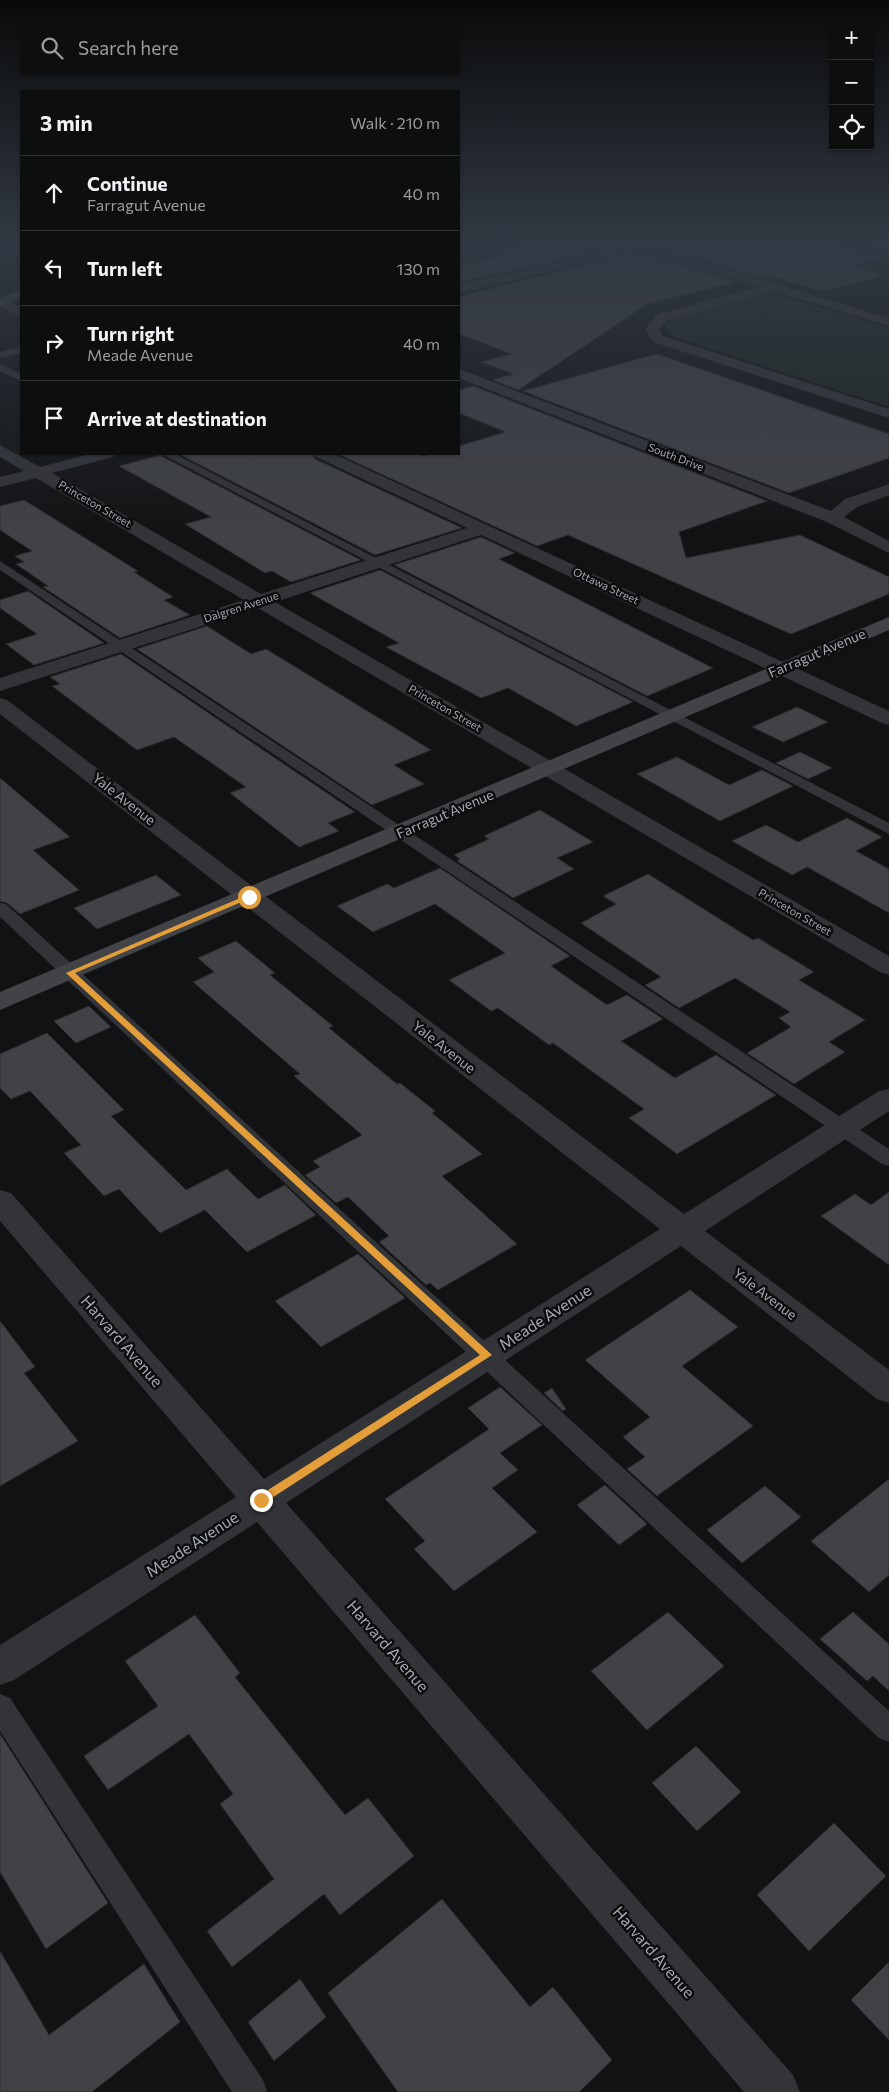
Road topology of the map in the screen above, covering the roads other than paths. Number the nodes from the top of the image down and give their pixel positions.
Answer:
1 (663, 341) edge
2 (20, 350) edge
3 (0, 355) edge
4 (0, 367) edge
5 (460, 373) edge
6 (20, 377) edge
7 (889, 414) edge
8 (0, 450) edge
9 (103, 455) edge
10 (169, 455) edge
11 (324, 455) edge
12 (39, 472) junction
13 (0, 482) edge
14 (889, 489) edge
15 (833, 518) junction
16 (482, 529) junction
17 (889, 548) edge
18 (377, 563) junction
19 (0, 565) edge
20 (260, 600) junction
21 (889, 623) edge
22 (120, 646) junction
23 (782, 668) junction
24 (0, 684) edge
25 (0, 704) edge
26 (671, 716) junction
27 (889, 719) edge
28 (549, 769) junction
29 (889, 829) edge
30 (400, 833) junction
31 (249, 897) junction
32 (0, 908) edge
33 (889, 967) edge
34 (70, 973) junction
35 (0, 1002) edge
36 (889, 1098) edge
37 (842, 1128) junction
38 (889, 1159) edge
39 (0, 1201) edge
40 (681, 1230) junction
41 (487, 1355) junction
42 (889, 1389) edge
43 (261, 1500) junction
44 (0, 1667) edge
45 (0, 1707) edge
46 (889, 1729) edge
47 (251, 2092) edge
48 (776, 2092) edge

1 - 7 street
2 - 3 lane
4 - 6 lane
5 - 15 street, South Drive
8 - 12 street, Princeton Street
9 - 12 street
10 - 18 lane
11 - 16 street, Ottawa Street
12 - 13 street
12 - 20 street, Princeton Street
14 - 15 street
15 - 17 street, South Drive
16 - 18 street, Dalgren Avenue
16 - 23 street, Ottawa Street
18 - 20 street, Dalgren Avenue
18 - 26 lane
19 - 22 lane
20 - 22 street, Dalgren Avenue
20 - 28 street, Princeton Street
21 - 23 street, Farragut Avenue
22 - 24 street, Dalgren Avenue
22 - 30 lane
23 - 26 street, Farragut Avenue
23 - 27 street, Ottawa Street
25 - 31 street, Yale Avenue
26 - 28 street, Farragut Avenue
26 - 29 lane
28 - 30 street, Farragut Avenue
28 - 33 street, Princeton Street
30 - 31 street, Farragut Avenue
30 - 37 lane
31 - 34 street, Farragut Avenue
31 - 40 street, Yale Avenue
32 - 34 lane
34 - 35 street, Farragut Avenue
34 - 41 lane
36 - 37 street, Meade Avenue
37 - 38 lane
37 - 40 street, Meade Avenue
39 - 43 street, Harvard Avenue
40 - 41 street, Meade Avenue
40 - 42 street, Yale Avenue
41 - 43 street, Meade Avenue
41 - 46 lane
43 - 44 street, Meade Avenue
43 - 48 street, Harvard Avenue
45 - 47 lane

